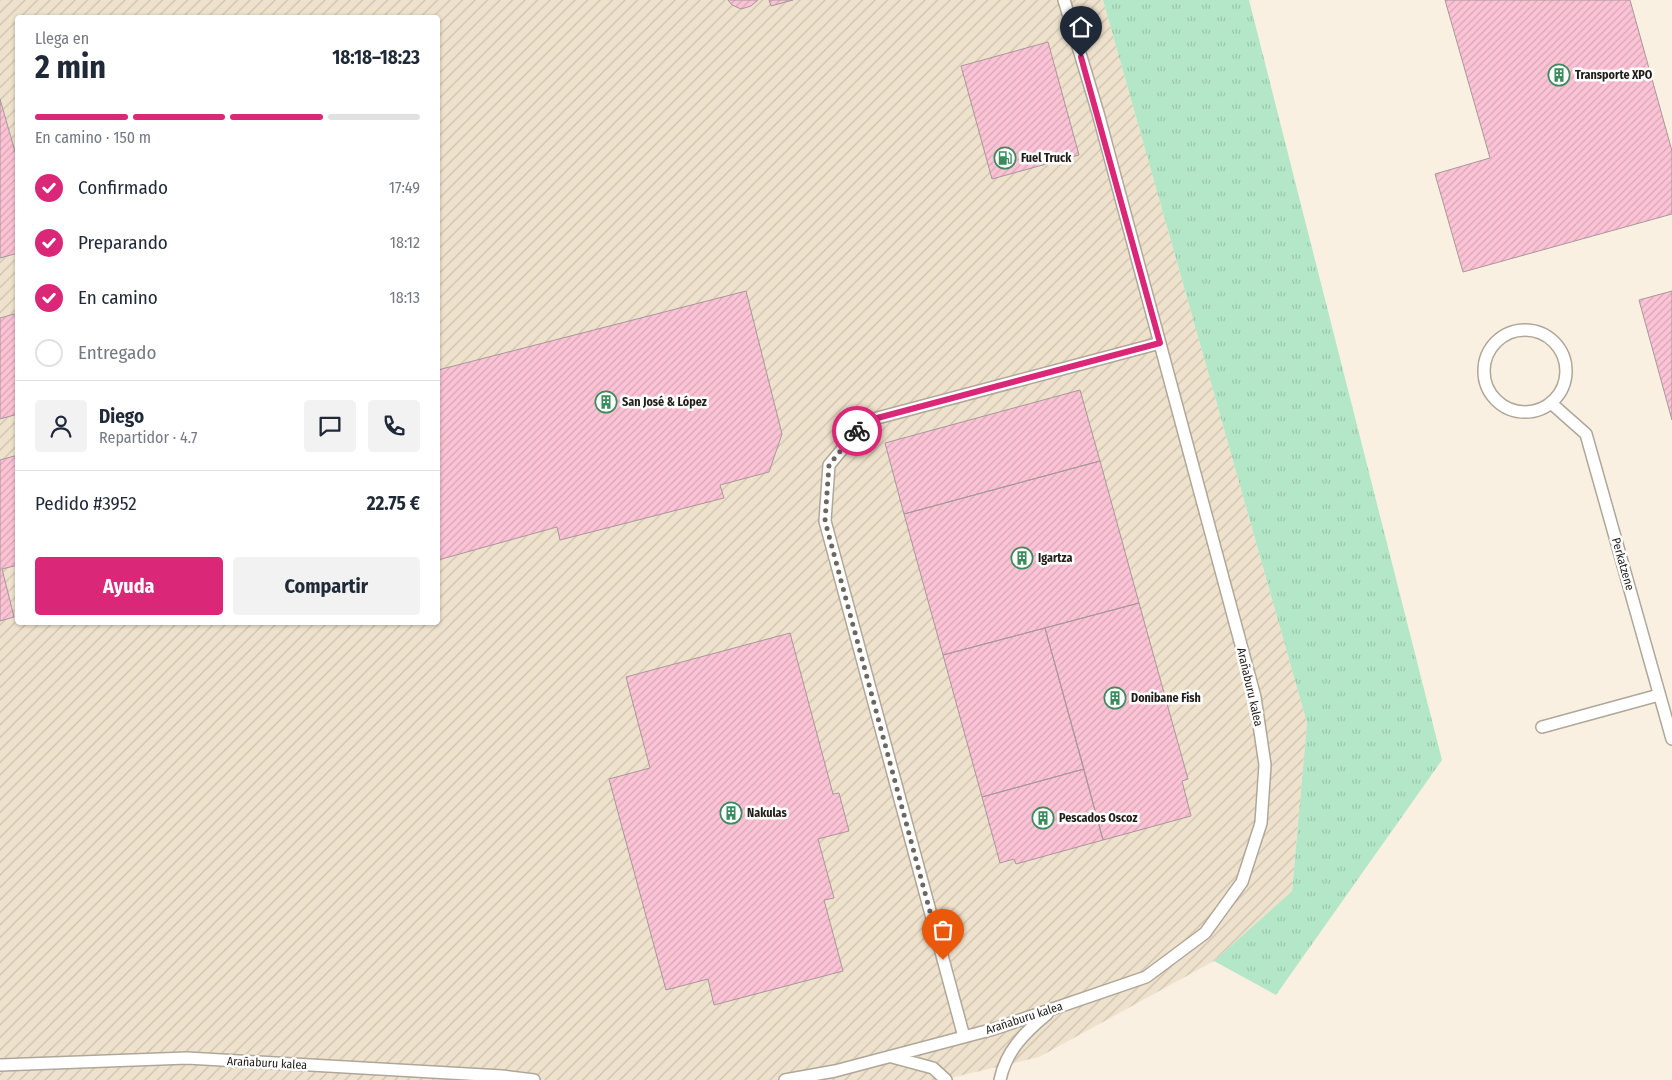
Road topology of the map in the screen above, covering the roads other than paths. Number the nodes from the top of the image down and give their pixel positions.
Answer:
1 (1064, 0) edge
2 (1160, 343) junction
3 (1551, 403) junction
4 (1659, 695) junction
5 (1542, 727) dead end
6 (1672, 739) edge
7 (1052, 1009) junction
8 (964, 1037) junction
9 (890, 1056) junction
10 (0, 1065) edge
11 (534, 1080) edge
12 (785, 1080) edge
13 (946, 1080) edge
14 (1000, 1080) edge

1 - 2 lane, Arañaburu kalea
2 - 7 lane, Arañaburu kalea
2 - 8 lane
3 - 3 lane
3 - 4 lane, Perkatzene
4 - 5 lane
4 - 6 lane, Perkatzene
7 - 8 lane, Arañaburu kalea
7 - 14 lane
8 - 9 lane, Arañaburu kalea
9 - 12 lane, Arañaburu kalea
9 - 13 lane
10 - 11 lane, Arañaburu kalea

